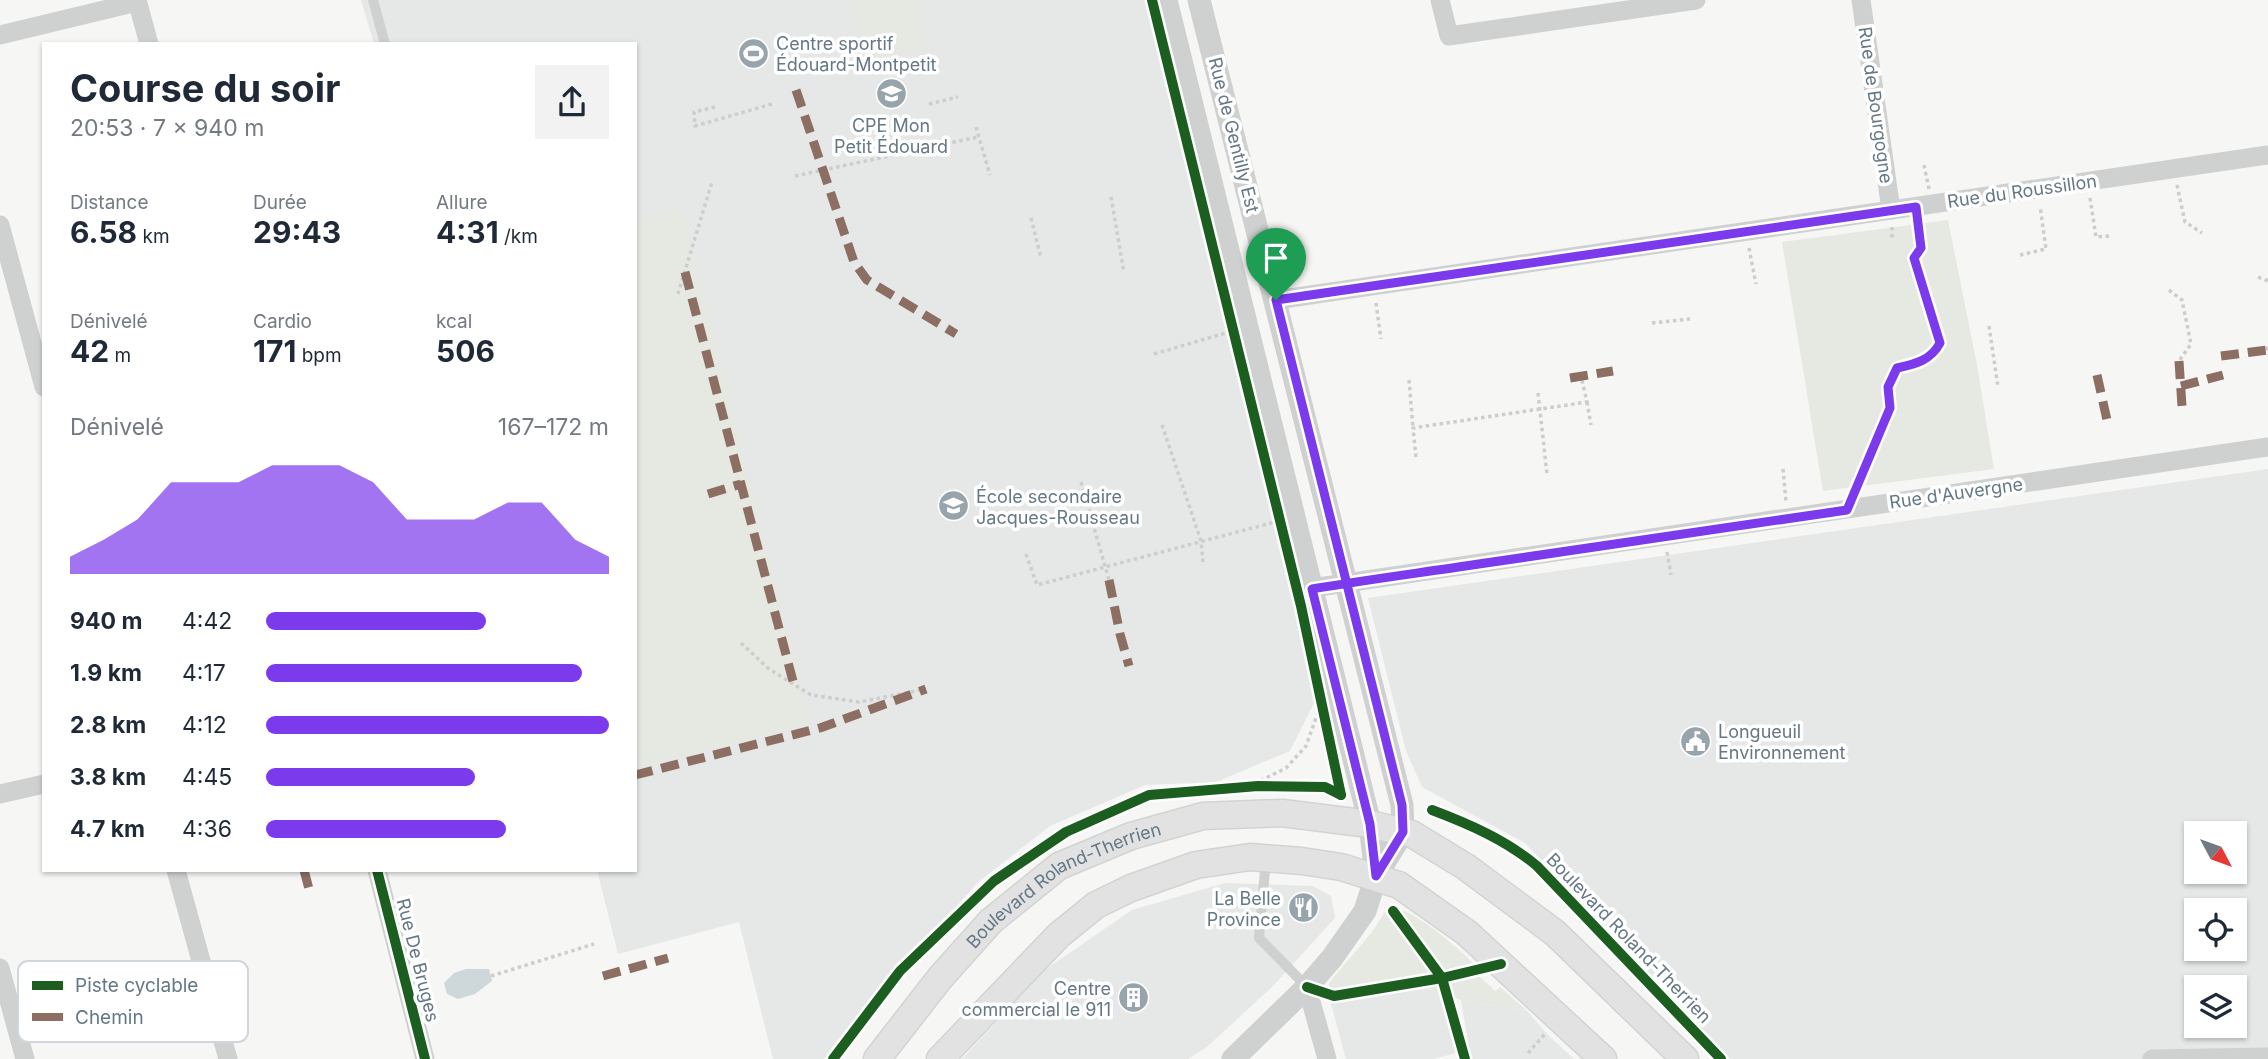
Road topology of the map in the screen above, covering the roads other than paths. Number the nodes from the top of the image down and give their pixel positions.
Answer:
1 (373, 0) edge
2 (1166, 0) edge
3 (1199, 0) edge
4 (1440, 0) edge
5 (1696, 0) edge
6 (1861, 0) edge
7 (137, 1) edge
8 (0, 36) edge
9 (148, 42) edge
10 (384, 42) edge
11 (2268, 155) edge
12 (1891, 210) junction
13 (0, 225) edge
14 (1276, 300) junction
15 (42, 380) edge
16 (2268, 447) edge
17 (1347, 583) junction
18 (1312, 589) junction
19 (42, 784) edge
20 (0, 794) edge
21 (1370, 824) junction
22 (1403, 832) junction
23 (1266, 858) junction
24 (177, 872) edge
25 (378, 872) edge
26 (1376, 876) junction
27 (201, 961) edge
28 (0, 968) edge
29 (1307, 987) junction
30 (18, 1034) edge
31 (20, 1042) edge
32 (223, 1042) edge
33 (2268, 1057) edge
34 (25, 1059) edge
35 (228, 1059) edge
36 (425, 1059) edge
37 (877, 1059) edge
38 (940, 1059) edge
39 (1233, 1059) edge
40 (1327, 1059) edge
41 (1603, 1059) edge
42 (1685, 1059) edge
43 (2152, 1059) edge

1 - 10 lane
2 - 18 street, Rue de Gentilly Est
3 - 14 street, Rue de Gentilly Est
4 - 5 street
6 - 12 street, Rue de Bourgogne
7 - 8 street
7 - 9 street
11 - 12 street, Rue du Roussillon
12 - 14 street, Rue du Roussillon
13 - 15 street
14 - 17 street, Rue de Gentilly Est
16 - 17 street, Rue d'Auvergne
17 - 18 street, Rue d'Auvergne
17 - 22 street, Rue de Gentilly Est
18 - 21 street, Rue de Gentilly Est
19 - 20 street
21 - 22 main road, Boulevard Roland-Therrien
21 - 26 street, Rue de Gentilly Est
21 - 37 main road, Boulevard Roland-Therrien
22 - 26 street, Rue de Gentilly Est
22 - 42 main road, Boulevard Roland-Therrien
23 - 26 main road, Boulevard Roland-Therrien
23 - 29 lane
23 - 38 main road, Boulevard Roland-Therrien
24 - 27 street
25 - 36 street, Rue De Bruges
26 - 29 street, Rue de Gentilly Est
26 - 41 main road, Boulevard Roland-Therrien
28 - 30 street
29 - 39 street, Rue de Gentilly Est
29 - 40 street
31 - 34 street
32 - 35 street
33 - 43 street

